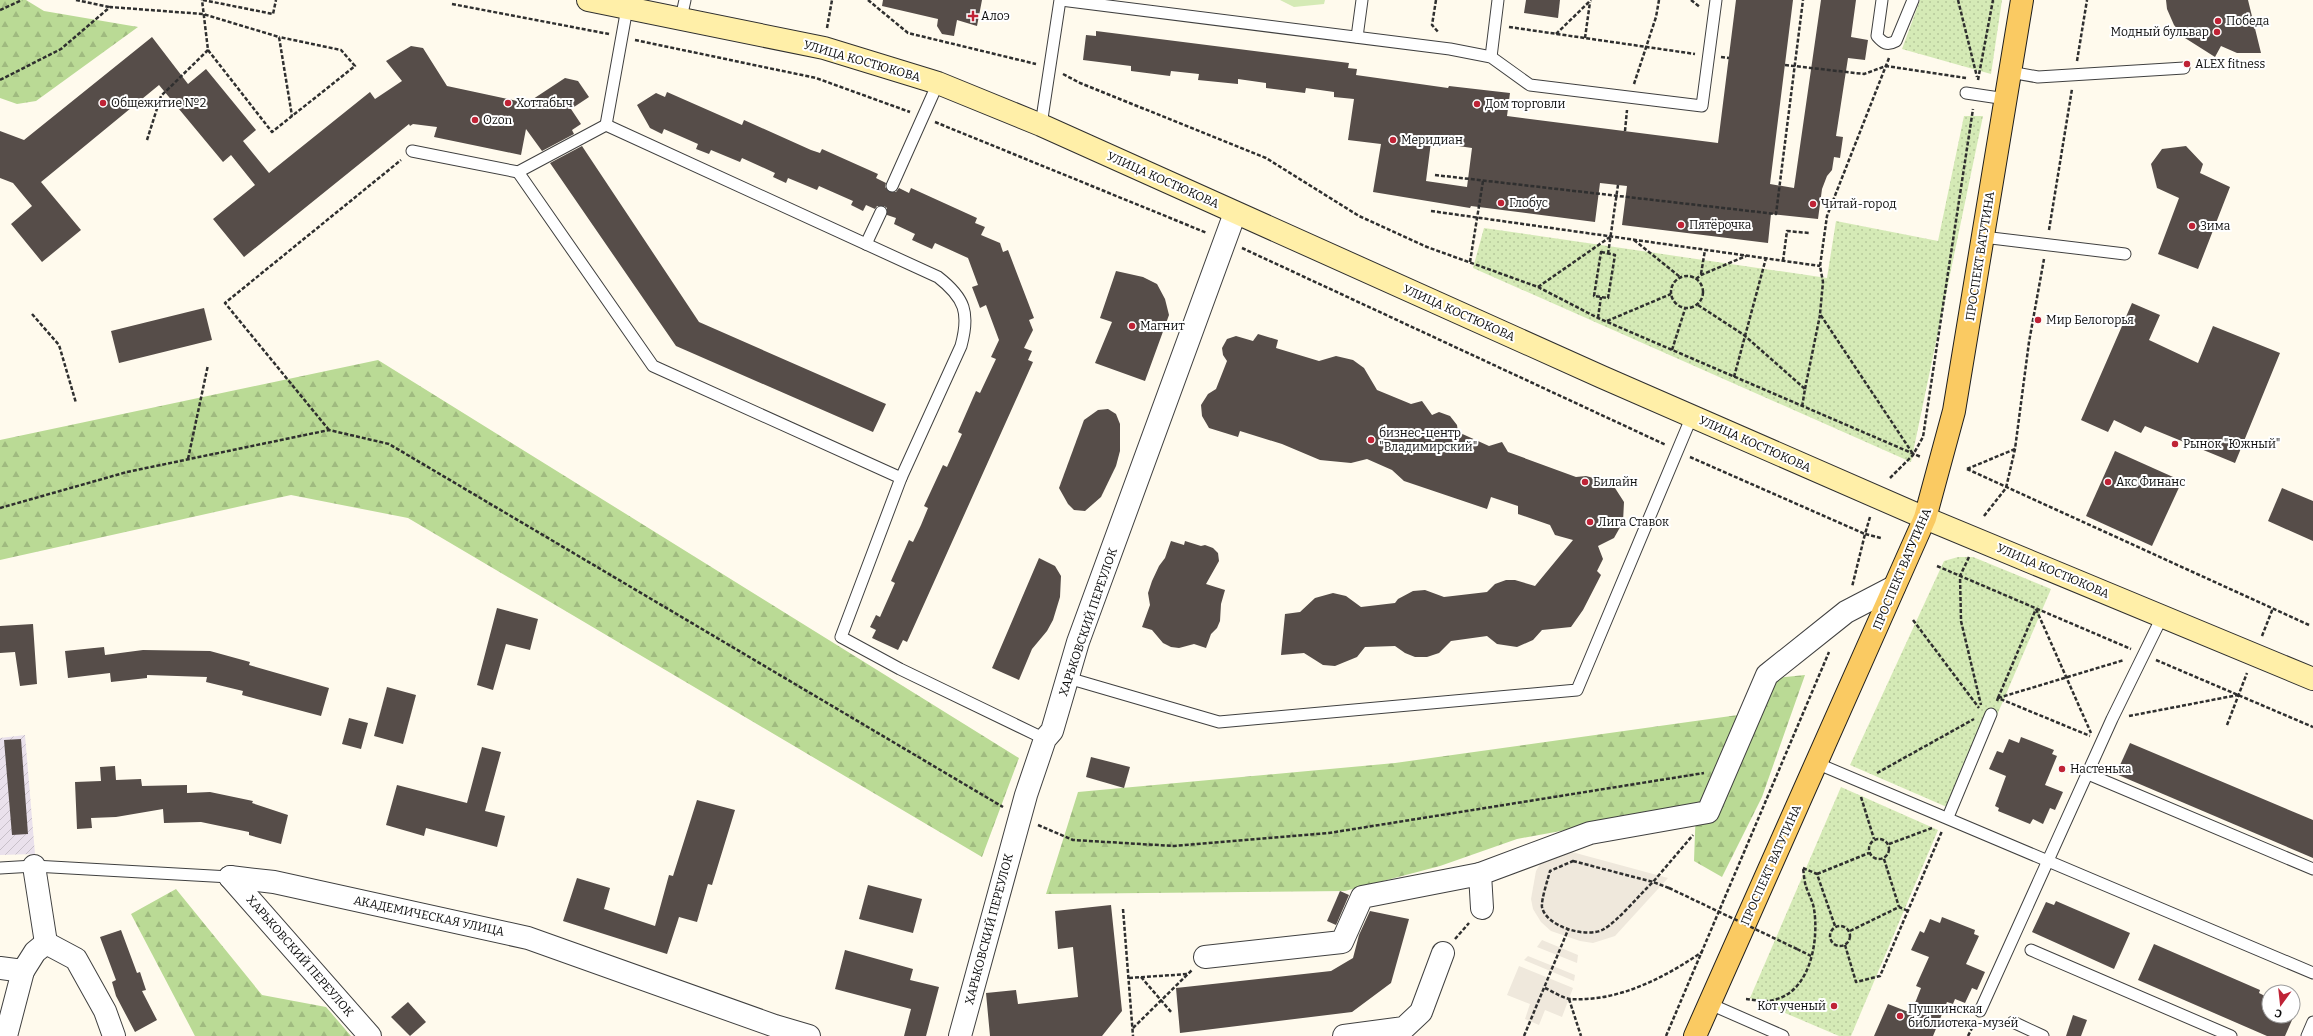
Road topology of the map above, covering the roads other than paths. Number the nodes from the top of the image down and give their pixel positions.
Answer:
1 (588, 0) edge
2 (1060, 0) edge
3 (1362, 0) edge
4 (1498, 0) edge
5 (1716, 0) edge
6 (1882, 0) edge
7 (1912, 0) edge
8 (2022, 0) edge
9 (627, 8) junction
10 (683, 9) edge
11 (1358, 36) junction
12 (1491, 57) junction
13 (2184, 68) dead end
14 (2010, 72) junction
15 (938, 83) junction
16 (1970, 94) road end
17 (2006, 99) junction
18 (606, 125) junction
19 (1041, 125) junction
20 (412, 151) road end
21 (518, 172) junction
22 (892, 186) dead end
23 (881, 212) dead end
24 (1235, 213) junction
25 (1983, 237) junction
26 (866, 244) junction
27 (2125, 254) dead end
28 (1692, 416) junction
29 (901, 478) junction
30 (1925, 518) junction
31 (1894, 587) junction
32 (2162, 617) junction
33 (1068, 678) junction
34 (2313, 679) edge
35 (1987, 714) road end
36 (1045, 739) junction
37 (1816, 763) junction
38 (2088, 774) junction
39 (1946, 821) junction
40 (2048, 860) junction
41 (34, 866) junction
42 (0, 868) edge
43 (2313, 869) edge
44 (1480, 874) junction
45 (230, 877) junction
46 (1482, 908) road end
47 (46, 943) junction
48 (2031, 950) dead end
49 (1443, 953) road end
50 (1205, 957) road end
51 (0, 968) edge
52 (23, 971) junction
53 (2313, 973) edge
54 (1710, 1004) junction
55 (1980, 1010) dead end
56 (2013, 1022) dead end
57 (6, 1036) edge
58 (114, 1036) edge
59 (370, 1036) edge
60 (809, 1036) edge
61 (960, 1036) edge
62 (1344, 1036) edge
63 (1695, 1036) edge
64 (1783, 1036) edge
65 (2044, 1036) edge
66 (2231, 1036) edge

1 - 9 main road, УЛИЦА КОСТЮКОВА
2 - 11 lane
2 - 19 lane
3 - 11 lane
4 - 12 lane
5 - 12 lane
6 - 7 lane
8 - 14 main road, ПРОСПЕКТ ВАТУТИНА
9 - 10 main road, УЛИЦА КОСТЮКОВА
9 - 18 lane
10 - 15 main road, УЛИЦА КОСТЮКОВА
11 - 12 lane
13 - 14 lane
14 - 17 main road, ПРОСПЕКТ ВАТУТИНА
15 - 19 main road, УЛИЦА КОСТЮКОВА
15 - 22 lane
16 - 17 lane
17 - 25 main road, ПРОСПЕКТ ВАТУТИНА
18 - 21 lane
18 - 26 lane
19 - 24 main road, УЛИЦА КОСТЮКОВА
20 - 21 lane
21 - 29 lane
23 - 26 lane
24 - 28 main road, УЛИЦА КОСТЮКОВА
24 - 33 street, ХАРЬКОВСКИЙ ПЕРЕУЛОК
25 - 27 lane
25 - 30 main road, ПРОСПЕКТ ВАТУТИНА
26 - 29 lane
28 - 30 main road, УЛИЦА КОСТЮКОВА
28 - 33 lane
29 - 36 lane
30 - 31 main road, ПРОСПЕКТ ВАТУТИНА
30 - 32 main road, УЛИЦА КОСТЮКОВА
31 - 37 main road, ПРОСПЕКТ ВАТУТИНА
31 - 44 street
32 - 34 main road, УЛИЦА КОСТЮКОВА
32 - 38 lane
33 - 36 street, ХАРЬКОВСКИЙ ПЕРЕУЛОК
35 - 39 lane
36 - 61 street, ХАРЬКОВСКИЙ ПЕРЕУЛОК
37 - 39 lane
37 - 54 main road, ПРОСПЕКТ ВАТУТИНА
38 - 40 lane
38 - 43 lane
39 - 40 lane
40 - 53 lane
40 - 55 lane
41 - 42 lane, АКАДЕМИЧЕСКАЯ УЛИЦА
41 - 45 lane, АКАДЕМИЧЕСКАЯ УЛИЦА
41 - 47 street
44 - 46 street
44 - 50 street
45 - 59 street, ХАРЬКОВСКИЙ ПЕРЕУЛОК
45 - 60 street, АКАДЕМИЧЕСКАЯ УЛИЦА
47 - 52 street
47 - 58 street
48 - 66 lane
49 - 62 street
51 - 52 street
52 - 57 street
54 - 63 main road, ПРОСПЕКТ ВАТУТИНА
54 - 64 lane
56 - 65 lane

